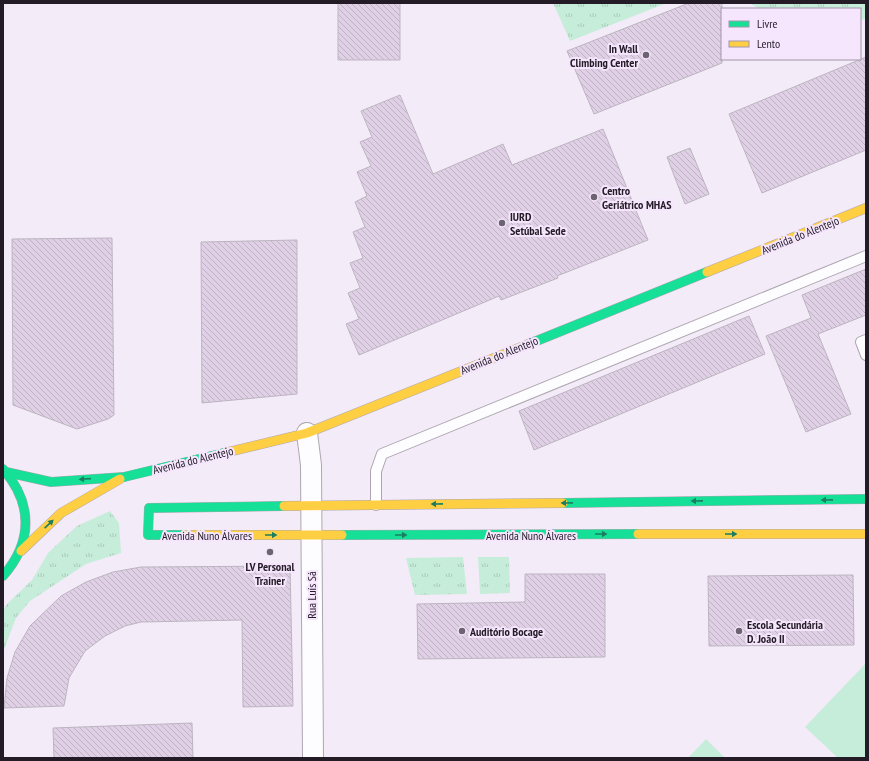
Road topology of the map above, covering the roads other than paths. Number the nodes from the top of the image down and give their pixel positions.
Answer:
1 (866, 208) edge
2 (866, 256) edge
3 (866, 340) edge
4 (866, 355) edge
5 (307, 432) junction
6 (5, 470) edge
7 (124, 476) junction
8 (866, 499) edge
9 (376, 505) junction
10 (311, 506) junction
11 (866, 534) edge
12 (311, 535) junction
13 (21, 551) junction
14 (3, 576) edge
15 (313, 758) edge

1 - 5 street, Avenida do Alentejo
2 - 9 lane
3 - 4 lane
5 - 7 street, Avenida do Alentejo
5 - 10 street, Rua Luís Sá
7 -> 6 street, Avenida do Alentejo
6 - 13 street
13 -> 7 street, Avenida do Alentejo
8 -> 9 street, Avenida Nuno Álvares
9 - 10 street, Avenida Nuno Álvares
10 - 12 street, Rua Luís Sá
10 -> 12 street, Avenida Nuno Álvares
12 -> 11 street, Avenida Nuno Álvares
12 - 15 street, Rua Luís Sá
13 - 14 street

